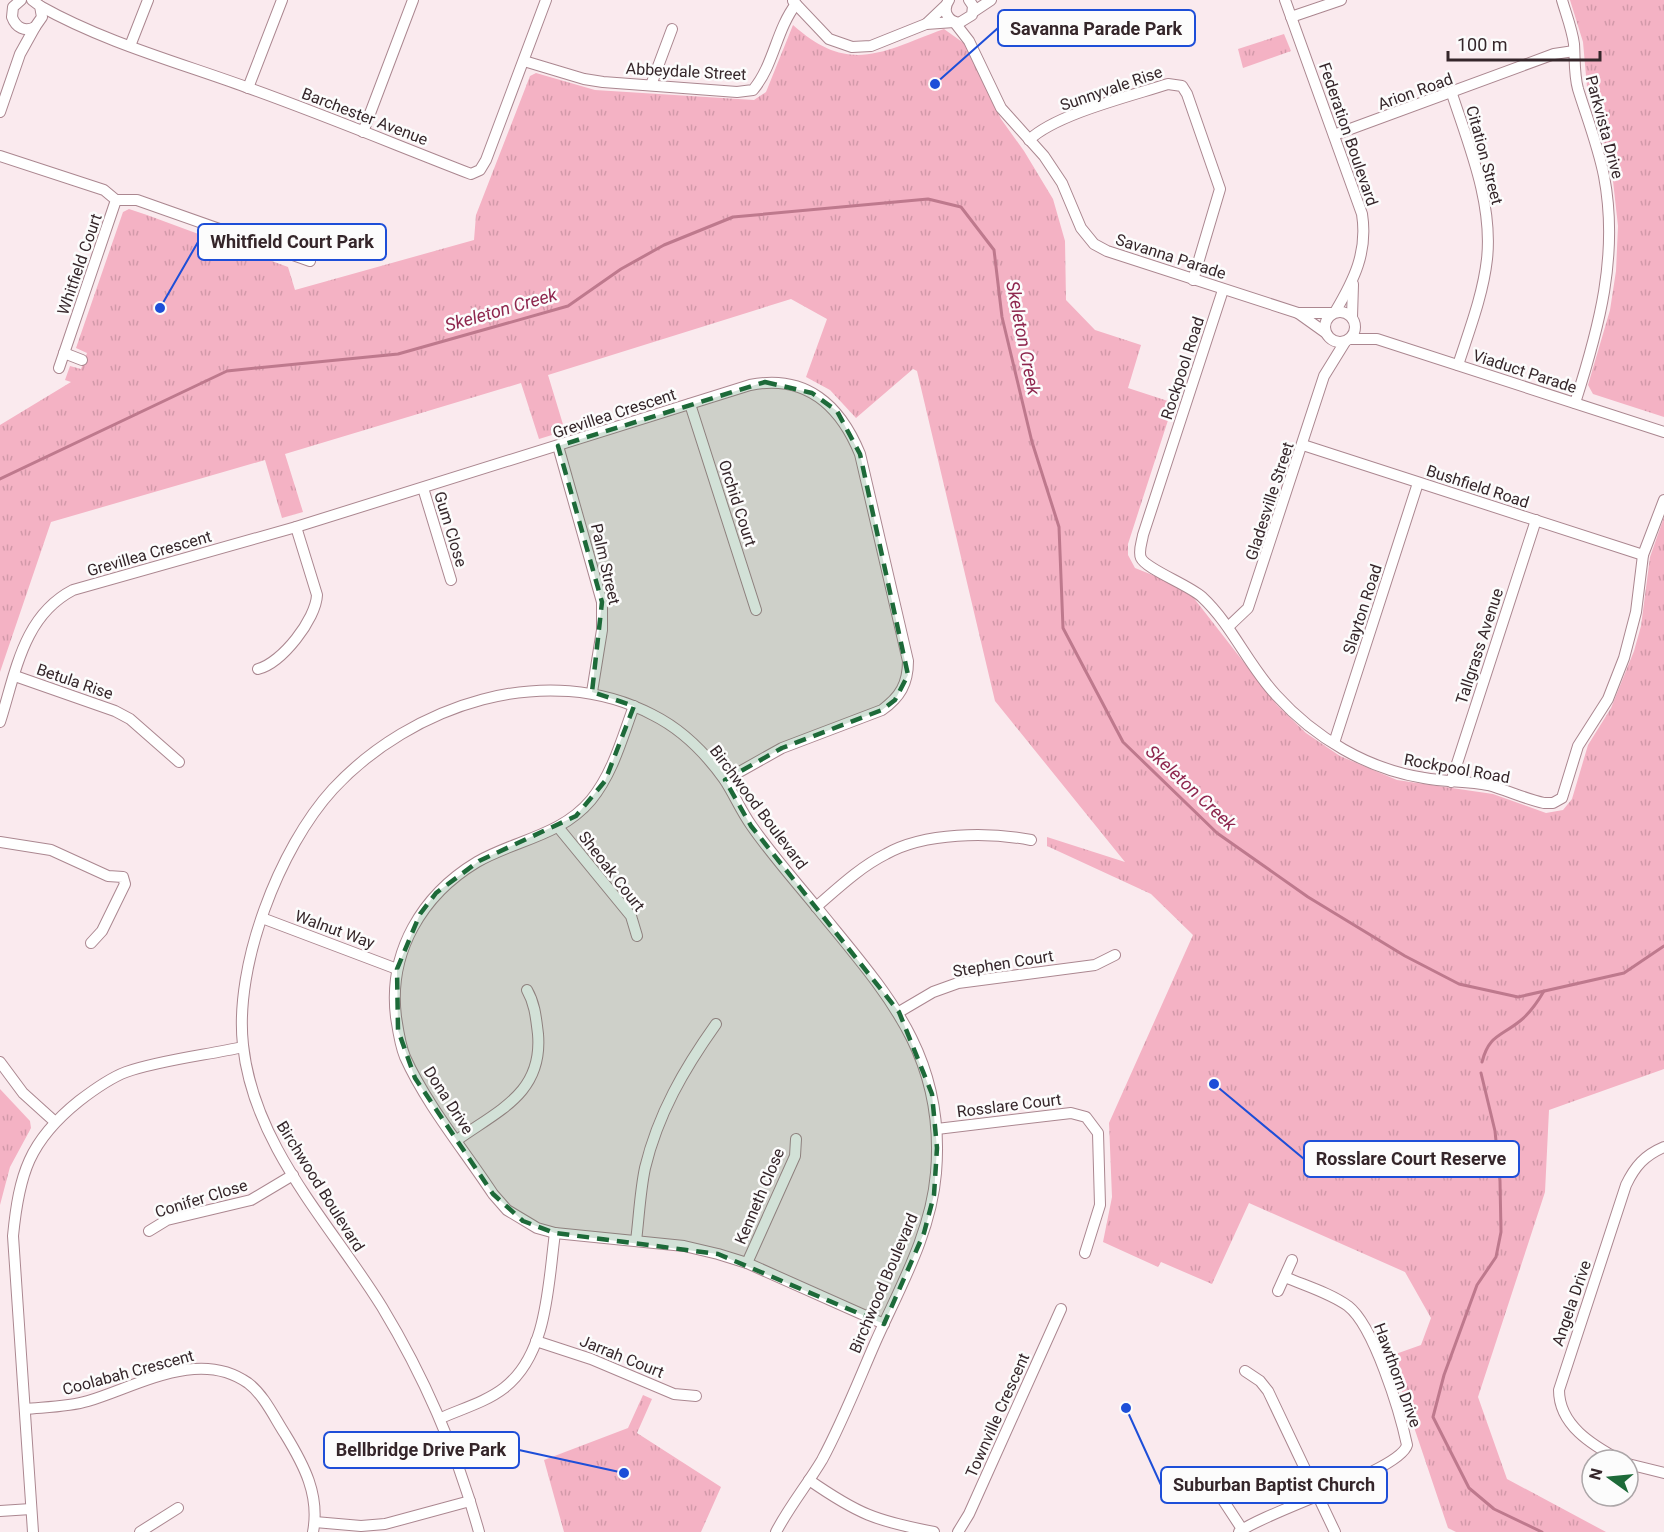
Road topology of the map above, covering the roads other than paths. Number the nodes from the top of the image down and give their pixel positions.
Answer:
1 (21, 0) edge
2 (148, 0) edge
3 (282, 0) edge
4 (413, 0) edge
5 (546, 0) edge
6 (969, 0) edge
7 (991, 0) edge
8 (1285, 0) edge
9 (1341, 0) edge
10 (1562, 0) edge
11 (948, 1) edge
12 (35, 2) edge
13 (794, 2) edge
14 (971, 15) junction
15 (1291, 17) junction
16 (68, 22) junction
17 (954, 22) junction
18 (926, 24) junction
19 (37, 25) junction
20 (17, 26) junction
21 (672, 29) dead end
22 (969, 40) junction
23 (130, 46) junction
24 (1574, 51) junction
25 (20, 54) junction
26 (524, 61) junction
27 (651, 85) junction
28 (248, 88) junction
29 (1452, 94) junction
30 (0, 112) edge
31 (363, 132) junction
32 (1334, 135) junction
33 (1029, 140) junction
34 (0, 156) edge
35 (116, 200) junction
36 (310, 261) dead end
37 (1193, 280) junction
38 (1354, 281) junction
39 (1223, 290) junction
40 (1298, 313) junction
41 (1334, 313) junction
42 (1353, 318) junction
43 (1327, 335) junction
44 (1377, 339) junction
45 (1348, 340) junction
46 (64, 353) junction
47 (82, 360) dead end
48 (1458, 365) junction
49 (59, 368) dead end
50 (1324, 376) junction
51 (1575, 403) junction
52 (690, 404) junction
53 (1664, 432) edge
54 (1303, 445) junction
55 (558, 446) junction
56 (1418, 483) junction
57 (423, 488) junction
58 (1664, 500) edge
59 (1536, 520) junction
60 (296, 526) junction
61 (1643, 555) junction
62 (451, 580) dead end
63 (756, 610) dead end
64 (1228, 627) junction
65 (258, 669) dead end
66 (15, 676) junction
67 (592, 692) junction
68 (634, 706) junction
69 (0, 722) edge
70 (1335, 743) junction
71 (179, 762) dead end
72 (725, 780) junction
73 (1451, 782) junction
74 (558, 827) junction
75 (1031, 840) dead end
76 (0, 842) edge
77 (816, 907) junction
78 (262, 918) junction
79 (637, 936) dead end
80 (91, 943) dead end
81 (1115, 955) dead end
82 (398, 969) junction
83 (526, 990) dead end
84 (899, 1011) junction
85 (716, 1024) dead end
86 (243, 1047) junction
87 (0, 1062) edge
88 (54, 1121) junction
89 (937, 1129) junction
90 (796, 1139) dead end
91 (457, 1140) junction
92 (1664, 1147) edge
93 (293, 1175) junction
94 (149, 1231) dead end
95 (555, 1233) junction
96 (636, 1241) junction
97 (1085, 1253) dead end
98 (1292, 1260) dead end
99 (747, 1263) junction
100 (1285, 1277) junction
101 (1278, 1291) dead end
102 (1061, 1309) dead end
103 (884, 1324) junction
104 (536, 1341) junction
105 (1245, 1371) dead end
106 (696, 1396) dead end
107 (25, 1409) junction
108 (441, 1418) junction
109 (1603, 1448) edge
110 (1640, 1467) edge
111 (1664, 1473) edge
112 (809, 1480) junction
113 (1196, 1483) dead end
114 (1317, 1496) junction
115 (470, 1501) junction
116 (178, 1508) dead end
117 (31, 1509) junction
118 (0, 1512) edge
119 (314, 1527) edge
120 (1240, 1531) edge
121 (33, 1532) edge
122 (140, 1532) edge
123 (479, 1532) edge
124 (776, 1532) edge
125 (934, 1532) edge
126 (958, 1532) edge
127 (1335, 1532) edge

1 - 20 street
2 - 23 street
3 - 28 street
4 - 31 street
5 - 26 street, Barchester Avenue
6 - 14 street
7 - 14 street
8 - 15 street, Federation Boulevard
9 - 15 street
10 - 24 street, Parkvista Drive
11 - 17 street, Savanna Parade
11 - 18 street
12 - 16 street, Barchester Avenue
12 - 19 street
13 - 18 street
13 - 27 street, Abbeydale Street
14 - 17 street
14 - 22 street, Savanna Parade
15 - 32 street, Federation Boulevard
16 - 19 street, Barchester Avenue
16 - 23 street, Barchester Avenue
17 - 18 street
17 - 22 street, Savanna Parade
19 - 20 street, Barchester Avenue
19 - 25 street
20 - 25 street
21 - 27 street
22 - 33 street, Savanna Parade
23 - 28 street, Barchester Avenue
24 - 29 street, Arion Road
24 - 51 street, Parkvista Drive
25 - 30 street
26 - 27 street, Abbeydale Street
26 - 31 street, Barchester Avenue
28 - 31 street, Barchester Avenue
29 - 32 street, Arion Road
29 - 48 street, Citation Street
32 - 38 street, Federation Boulevard
33 - 37 street, Savanna Parade
33 - 37 street, Sunnyvale Rise
34 - 35 street, Whitfield Court
35 - 36 street
35 - 46 street, Whitfield Court
37 - 39 street, Savanna Parade
38 - 41 street, Federation Boulevard
38 - 42 street, Federation Boulevard
39 - 40 street, Savanna Parade
39 - 64 street, Rockpool Road
40 - 41 street, Savanna Parade
40 - 43 street, Savanna Parade
41 - 42 street
41 - 43 street
42 - 44 street, Viaduct Parade
42 - 45 street
43 - 45 street
43 - 50 street, Gladesville Street
44 - 45 street, Viaduct Parade
44 - 48 street, Viaduct Parade
45 - 50 street, Gladesville Street
46 - 47 street
46 - 49 street, Whitfield Court
48 - 51 street, Viaduct Parade
50 - 54 street, Gladesville Street
51 - 53 street, Viaduct Parade
52 - 55 street, Grevillea Crescent
52 - 63 street, Orchid Court
52 - 72 street, Grevillea Crescent
54 - 56 street, Bushfield Road
54 - 64 street, Gladesville Street
55 - 57 street, Grevillea Crescent
55 - 67 street, Palm Street
56 - 59 street, Bushfield Road
56 - 70 street, Slayton Road
57 - 60 street, Grevillea Crescent
57 - 62 street, Gum Close
58 - 61 street, Rockpool Road
59 - 61 street, Bushfield Road
59 - 73 street, Tallgrass Avenue
60 - 65 street
60 - 66 street, Grevillea Crescent
61 - 73 street, Rockpool Road
64 - 70 street, Rockpool Road
66 - 69 street, Grevillea Crescent
66 - 71 street, Betula Rise
67 - 68 street, Birchwood Boulevard
67 - 78 street, Birchwood Boulevard
68 - 72 street, Birchwood Boulevard
68 - 74 street, Dona Drive
70 - 73 street, Rockpool Road
72 - 77 street, Birchwood Boulevard
74 - 79 street, Sheoak Court
74 - 82 street, Dona Drive
75 - 77 street
76 - 80 street
77 - 84 street, Birchwood Boulevard
78 - 82 street, Walnut Way
78 - 86 street, Birchwood Boulevard
81 - 84 street, Stephen Court
82 - 91 street, Dona Drive
83 - 91 street
84 - 89 street, Birchwood Boulevard
85 - 96 street
86 - 88 street
86 - 93 street, Birchwood Boulevard
87 - 88 street
88 - 107 street
89 - 97 street, Rosslare Court
89 - 103 street, Birchwood Boulevard
90 - 99 street, Kenneth Close
91 - 95 street, Dona Drive
92 - 109 street, Angela Drive
93 - 94 street, Conifer Close
93 - 108 street, Birchwood Boulevard
95 - 96 street, Dona Drive
95 - 104 street
96 - 99 street, Dona Drive
98 - 100 street
99 - 103 street, Dona Drive
100 - 101 street
100 - 114 street, Hawthorn Drive
102 - 126 street, Townville Crescent
103 - 112 street, Birchwood Boulevard
104 - 106 street, Jarrah Court
104 - 108 street
105 - 114 street
107 - 117 street
107 - 119 street, Coolabah Crescent
108 - 115 street, Birchwood Boulevard
110 - 111 street
112 - 124 street, Birchwood Boulevard
112 - 125 street
113 - 120 street
114 - 120 street, Hawthorn Drive
114 - 127 street
115 - 119 street
115 - 123 street, Birchwood Boulevard
116 - 122 street
117 - 118 street
117 - 121 street

